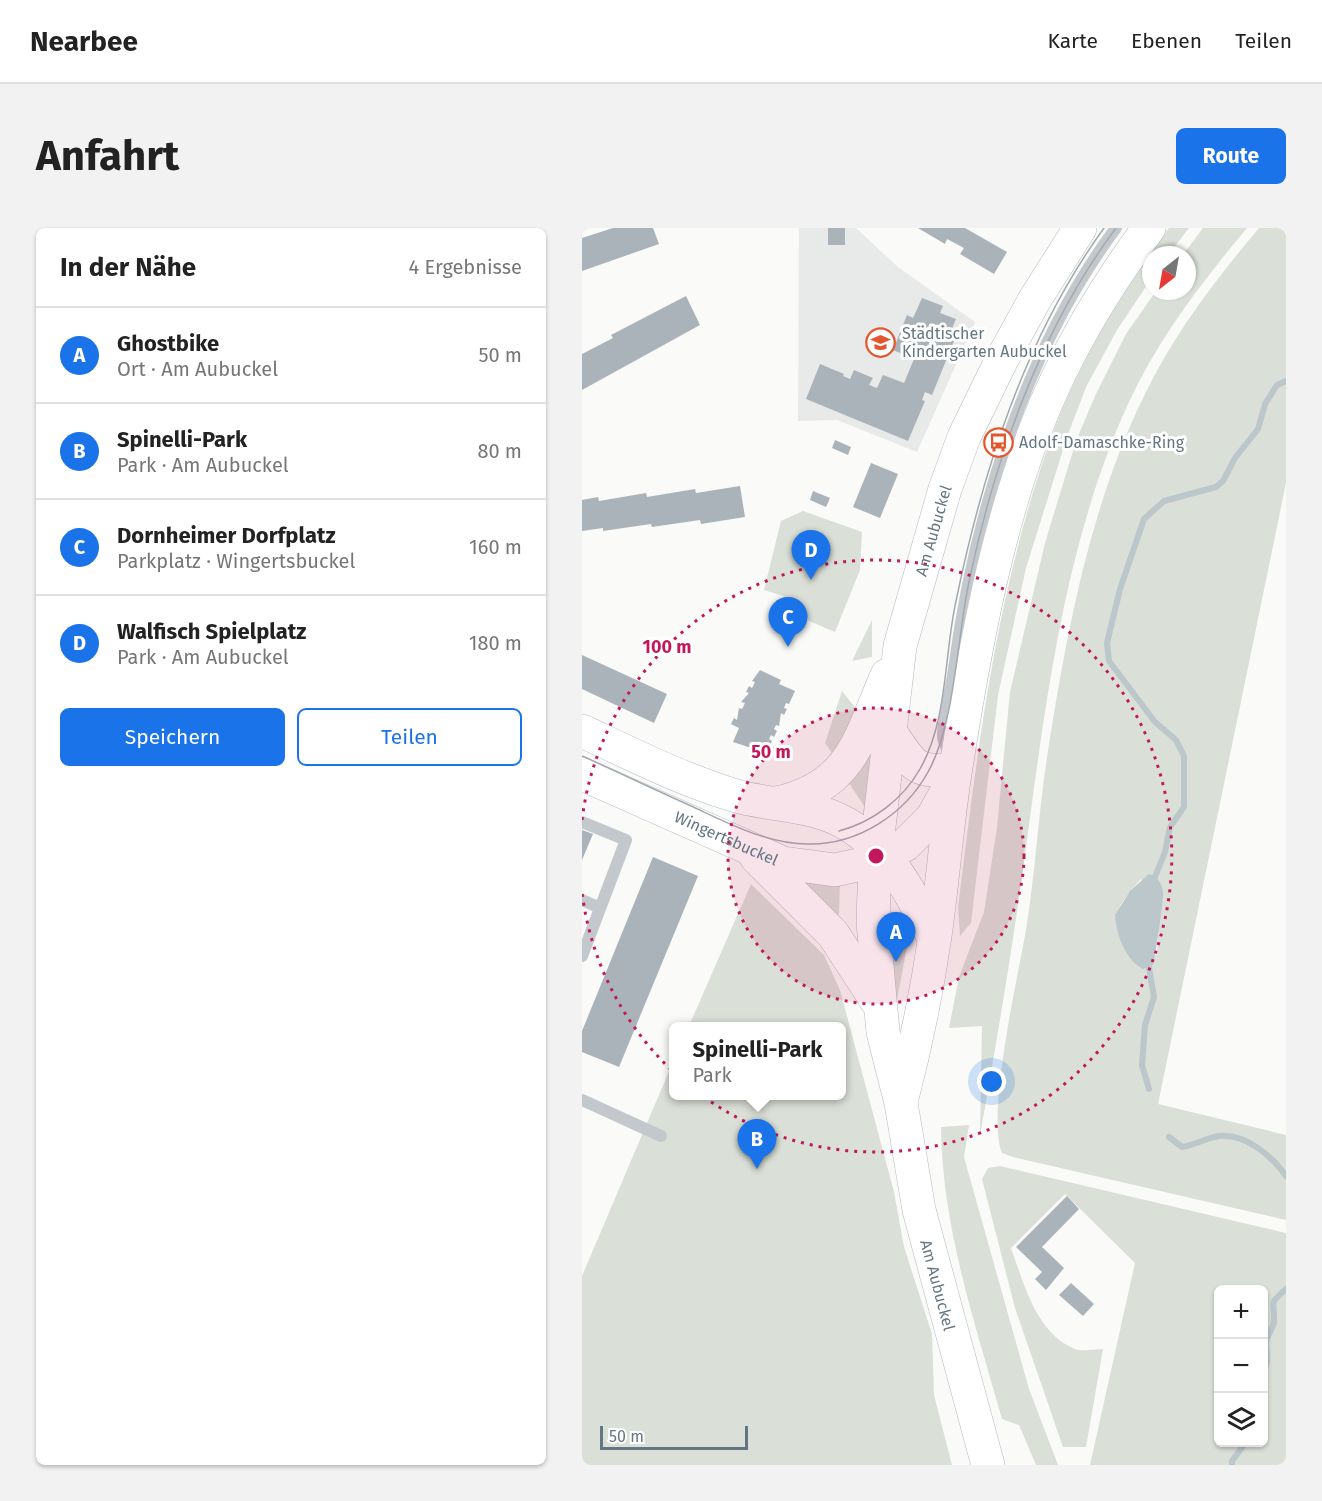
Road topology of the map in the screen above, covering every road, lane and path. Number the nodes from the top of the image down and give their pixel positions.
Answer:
1 (1080, 228) edge
2 (1116, 228) edge
3 (1149, 228) edge
4 (900, 646) junction
5 (582, 731) edge
6 (891, 733) junction
7 (955, 769) junction
8 (582, 774) edge
9 (773, 803) junction
10 (582, 822) edge
11 (748, 849) junction
12 (880, 854) junction
13 (582, 900) edge
14 (600, 908) junction
15 (934, 938) junction
16 (582, 956) edge
17 (879, 1005) junction
18 (582, 1100) edge
19 (901, 1103) junction
20 (661, 1136) dead end
21 (988, 1465) edge

1 - 4 main road, Am Aubuckel
2 - 7 lane
3 - 7 main road, Am Aubuckel
4 - 6 main road, Am Aubuckel
4 - 9 main road
5 - 9 main road
6 - 7 main road
6 - 12 main road, Am Aubuckel
7 - 12 main road, Am Aubuckel
7 - 15 main road, Am Aubuckel
8 - 11 main road, Wingertsbuckel
9 - 12 main road
10 - 14 lane
11 - 12 main road, Wingertsbuckel
11 - 17 main road
12 - 15 main road
12 - 17 main road, Am Aubuckel
13 - 14 lane
14 - 16 lane
15 - 19 main road, Am Aubuckel
17 - 19 main road, Am Aubuckel
18 - 20 lane
19 - 21 main road, Am Aubuckel

